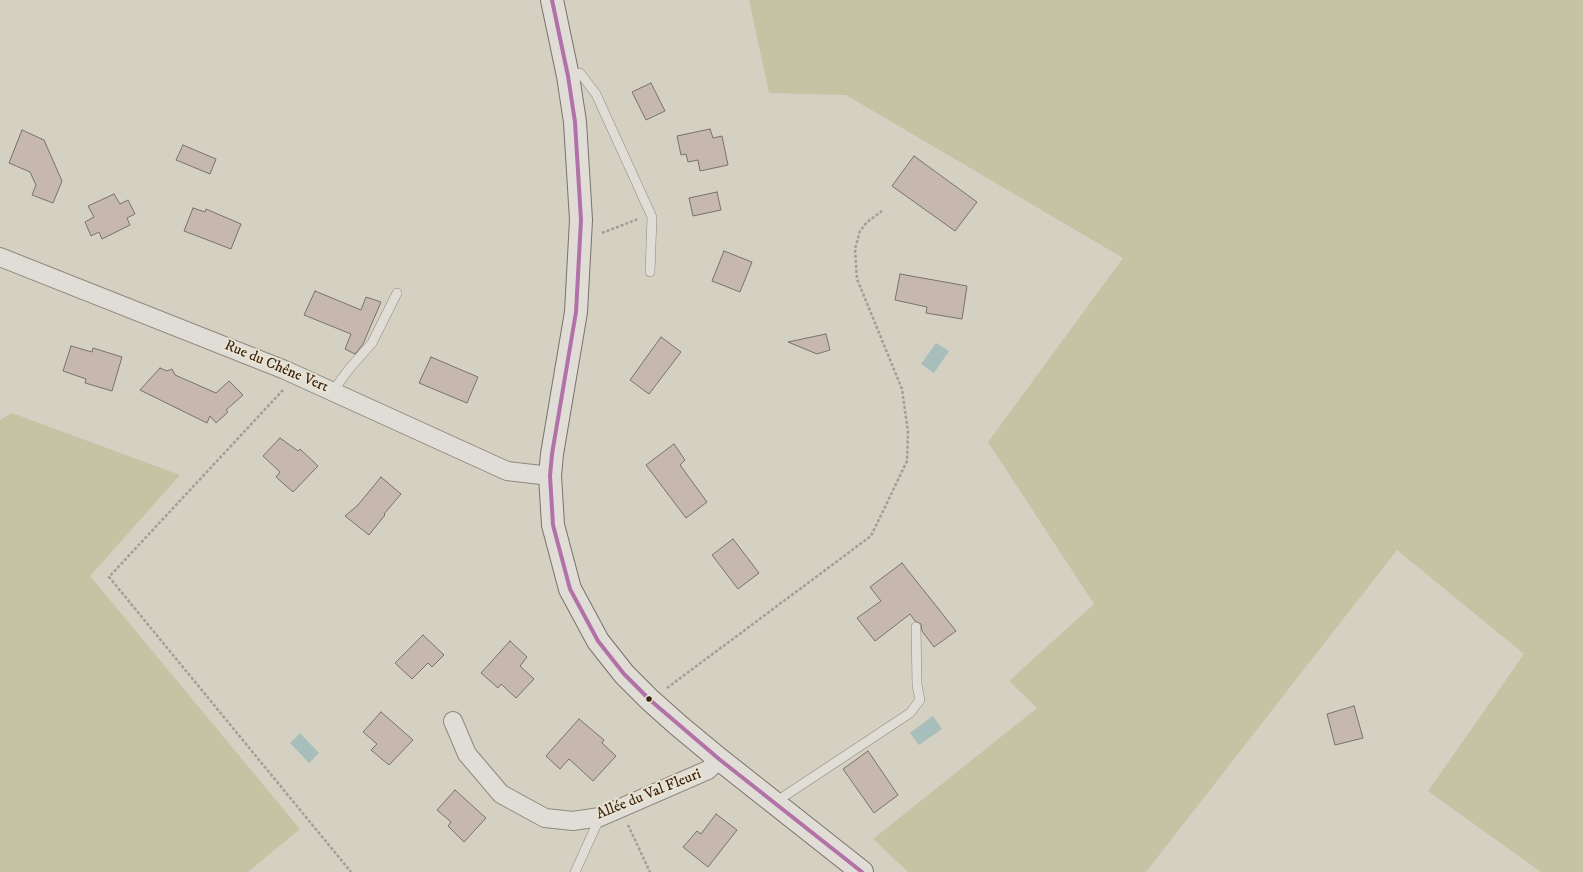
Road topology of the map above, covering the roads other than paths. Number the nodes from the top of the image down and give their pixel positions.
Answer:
1 (552, 0) edge
2 (568, 76) junction
3 (0, 257) edge
4 (650, 272) dead end
5 (397, 293) dead end
6 (333, 391) junction
7 (550, 476) junction
8 (916, 627) dead end
9 (453, 721) dead end
10 (719, 759) junction
11 (776, 804) junction
12 (600, 817) junction
13 (575, 872) edge
14 (862, 872) edge

1 - 2 main road
2 - 4 lane
2 - 7 main road
3 - 6 street, Rue du Chêne Vert
5 - 6 lane
6 - 7 street, Rue du Chêne Vert
7 - 10 main road
8 - 11 lane
9 - 12 street, Allée du Val Fleuri
10 - 11 main road
10 - 12 street, Allée du Val Fleuri
11 - 14 main road
12 - 13 lane

